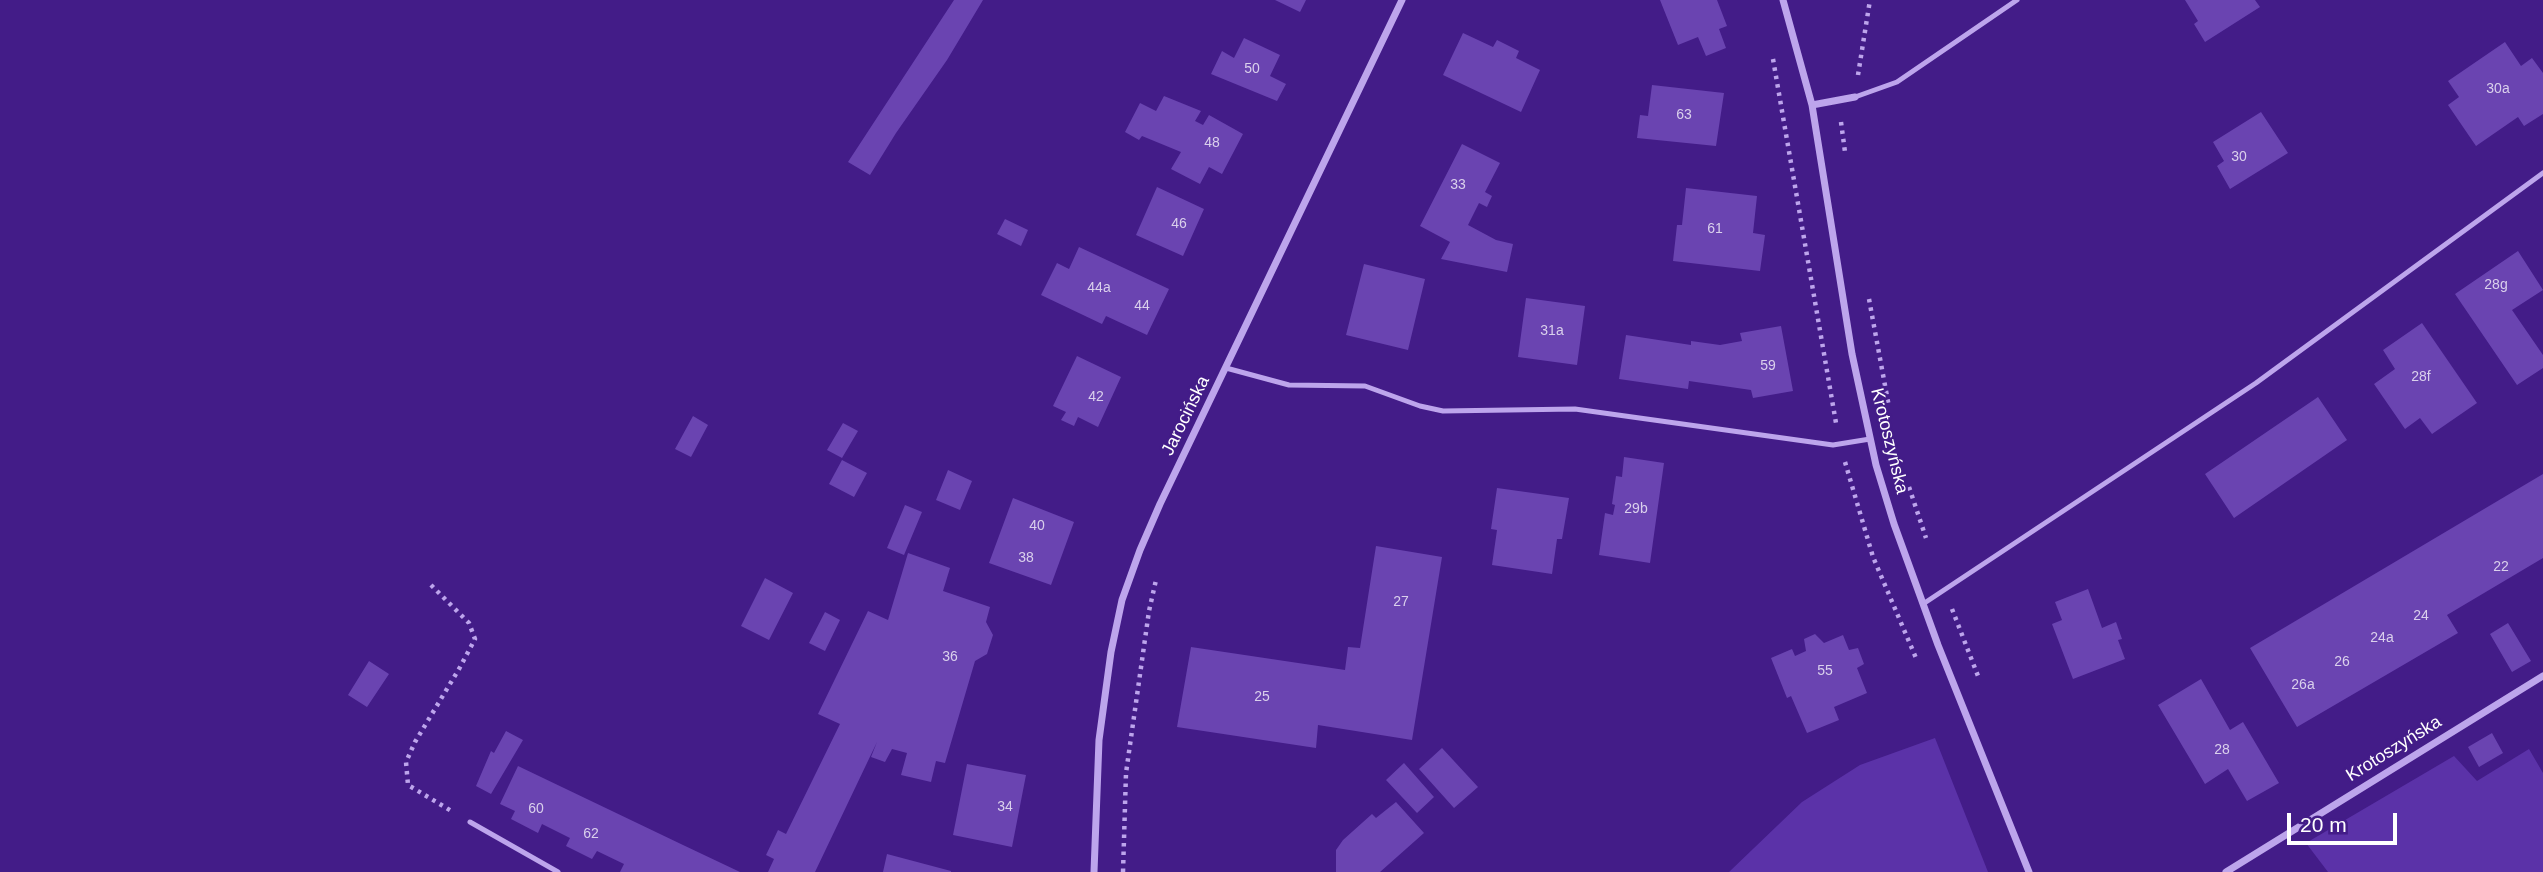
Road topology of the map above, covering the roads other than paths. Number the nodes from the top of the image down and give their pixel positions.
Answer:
1 (1402, 0) edge
2 (1783, 0) edge
3 (2017, 0) edge
4 (1855, 97) joint
5 (1812, 105) junction
6 (2543, 173) edge
7 (1226, 368) junction
8 (1870, 439) junction
9 (1923, 604) junction
10 (2543, 676) edge
11 (470, 822) dead end
12 (558, 872) edge
13 (1094, 872) edge
14 (2029, 872) edge
15 (2225, 872) edge

1 - 7 street, Jarocińska
2 - 5 street, Krotoszyńska
3 - 4 lane
4 - 5 street
5 - 8 street, Krotoszyńska
6 - 9 lane
7 - 8 lane
7 - 13 street, Jarocińska
8 - 9 street, Krotoszyńska
9 - 14 street, Krotoszyńska
10 - 15 street, Krotoszyńska
11 - 12 lane

